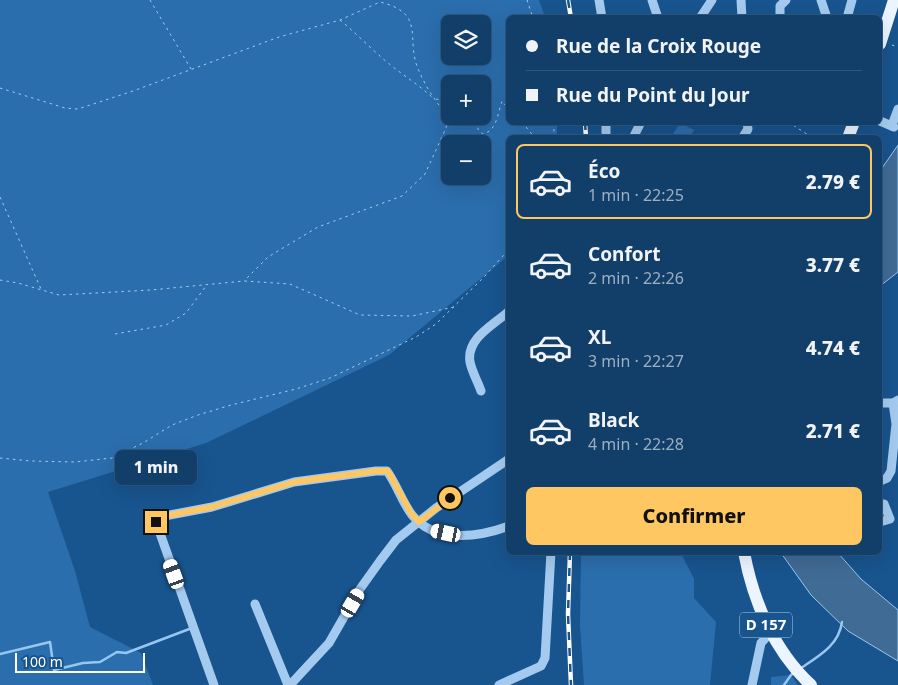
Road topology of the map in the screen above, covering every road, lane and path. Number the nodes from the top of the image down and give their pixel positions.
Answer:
1 (150, 0) edge
2 (527, 0) edge
3 (599, 0) edge
4 (652, 0) edge
5 (712, 0) edge
6 (741, 0) edge
7 (786, 0) edge
8 (820, 0) edge
9 (852, 0) edge
10 (894, 0) edge
11 (532, 15) edge
12 (602, 15) edge
13 (657, 15) edge
14 (702, 15) edge
15 (742, 15) edge
16 (780, 15) edge
17 (826, 15) edge
18 (848, 15) edge
19 (340, 20) junction
20 (882, 38) edge
21 (191, 70) junction
22 (0, 88) edge
23 (434, 99) junction
24 (441, 100) edge
25 (506, 106) edge
26 (898, 109) edge
27 (882, 122) edge
28 (476, 125) edge
29 (524, 125) edge
30 (791, 125) edge
31 (533, 135) edge
32 (808, 135) edge
33 (0, 197) edge
34 (506, 251) edge
35 (0, 280) edge
36 (244, 281) junction
37 (207, 285) junction
38 (42, 289) junction
39 (454, 307) junction
40 (506, 314) edge
41 (115, 334) dead end
42 (482, 391) dead end
43 (895, 402) edge
44 (882, 403) edge
45 (0, 458) edge
46 (506, 461) edge
47 (882, 481) edge
48 (882, 504) edge
49 (882, 521) edge
50 (419, 522) junction
51 (506, 527) edge
52 (551, 555) edge
53 (745, 555) edge
54 (255, 604) dead end
55 (771, 632) junction
56 (214, 685) edge
57 (289, 685) edge
58 (498, 685) edge
59 (752, 685) edge
60 (812, 685) edge

1 - 21 path
2 - 11 path
3 - 12 street
4 - 13 street
5 - 14 street
6 - 15 street
7 - 16 street
8 - 17 street
9 - 18 street
10 - 20 main road
19 - 21 path
19 - 23 path
19 - 23 path
21 - 22 path
23 - 24 path
23 - 36 path
25 - 28 path
26 - 27 street
29 - 31 path
30 - 32 path
33 - 38 path
34 - 39 path
35 - 38 path
36 - 37 path
36 - 39 path
37 - 38 path
37 - 41 path
39 - 45 path
40 - 42 street
43 - 44 street
43 - 47 street
46 - 50 street
48 - 49 street
50 - 51 street
50 - 56 street
50 - 57 street
52 - 58 street
53 - 55 main road, D 157
54 - 57 street
55 - 59 street
55 - 60 main road, D 157

